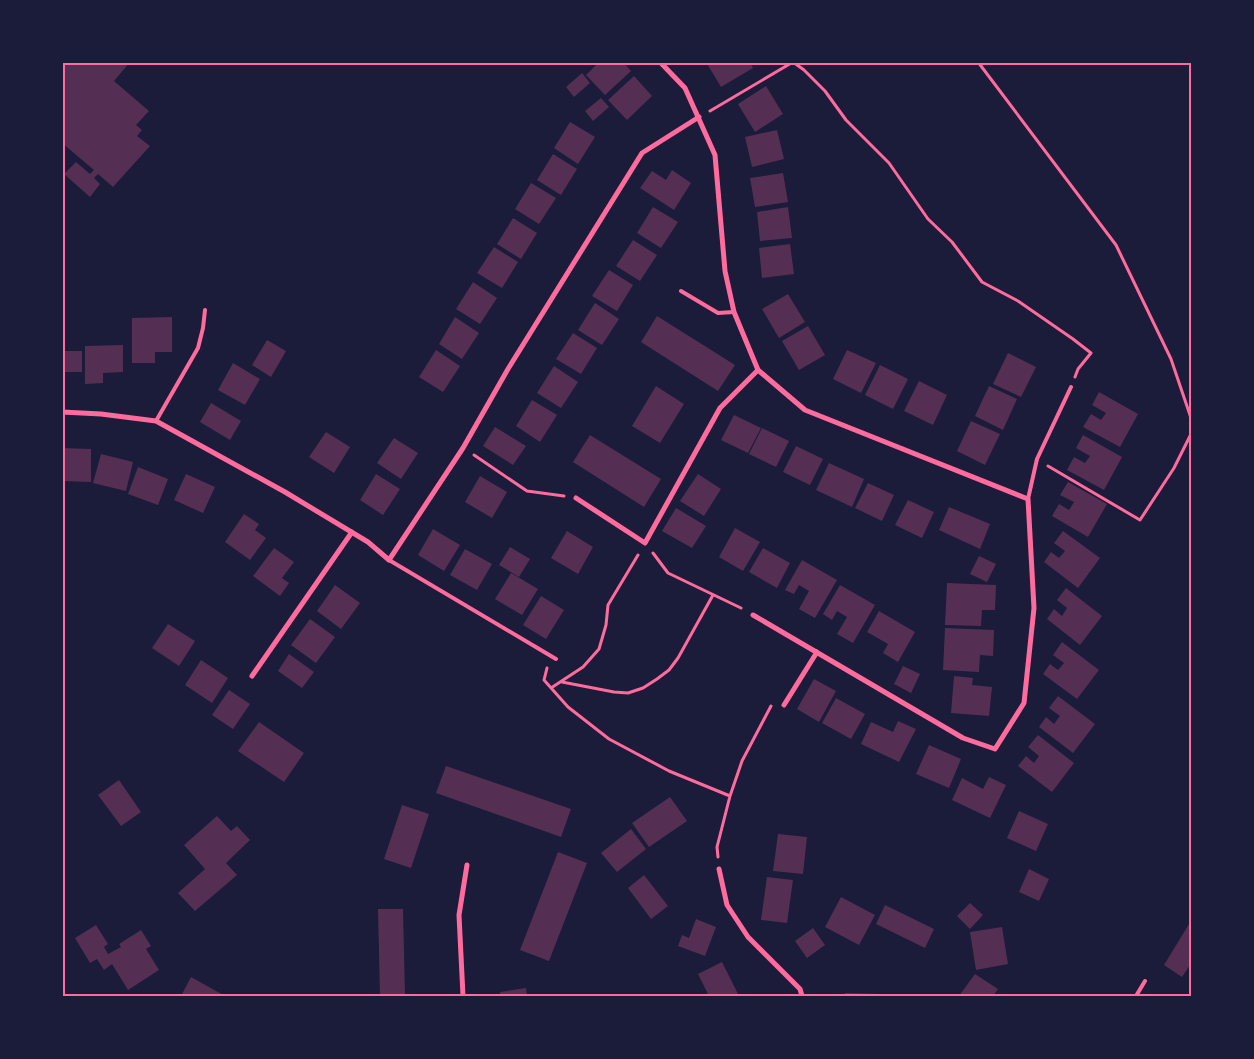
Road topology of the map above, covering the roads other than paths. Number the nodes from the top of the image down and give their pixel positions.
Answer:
1 (660, 62) edge
2 (699, 117) junction
3 (681, 291) dead end
4 (204, 310) dead end
5 (734, 312) junction
6 (758, 370) junction
7 (1071, 388) road end
8 (62, 412) edge
9 (156, 421) junction
10 (576, 498) road end
11 (1028, 499) junction
12 (352, 532) junction
13 (389, 560) junction
14 (753, 615) road end
15 (816, 652) junction
16 (556, 659) dead end
17 (252, 676) dead end
18 (784, 706) road end
19 (467, 865) dead end
20 (719, 869) road end
21 (1145, 980) dead end
22 (463, 996) edge
23 (802, 996) edge
24 (1136, 996) edge

1 - 2 street
2 - 5 street
2 - 13 street
3 - 5 lane
4 - 9 lane
5 - 6 street
6 - 10 street
6 - 11 street
7 - 11 lane
8 - 9 street
9 - 12 street
11 - 15 street
12 - 13 street
12 - 17 street
13 - 16 lane
14 - 15 street
15 - 18 street
19 - 22 street
20 - 23 street
21 - 24 lane

